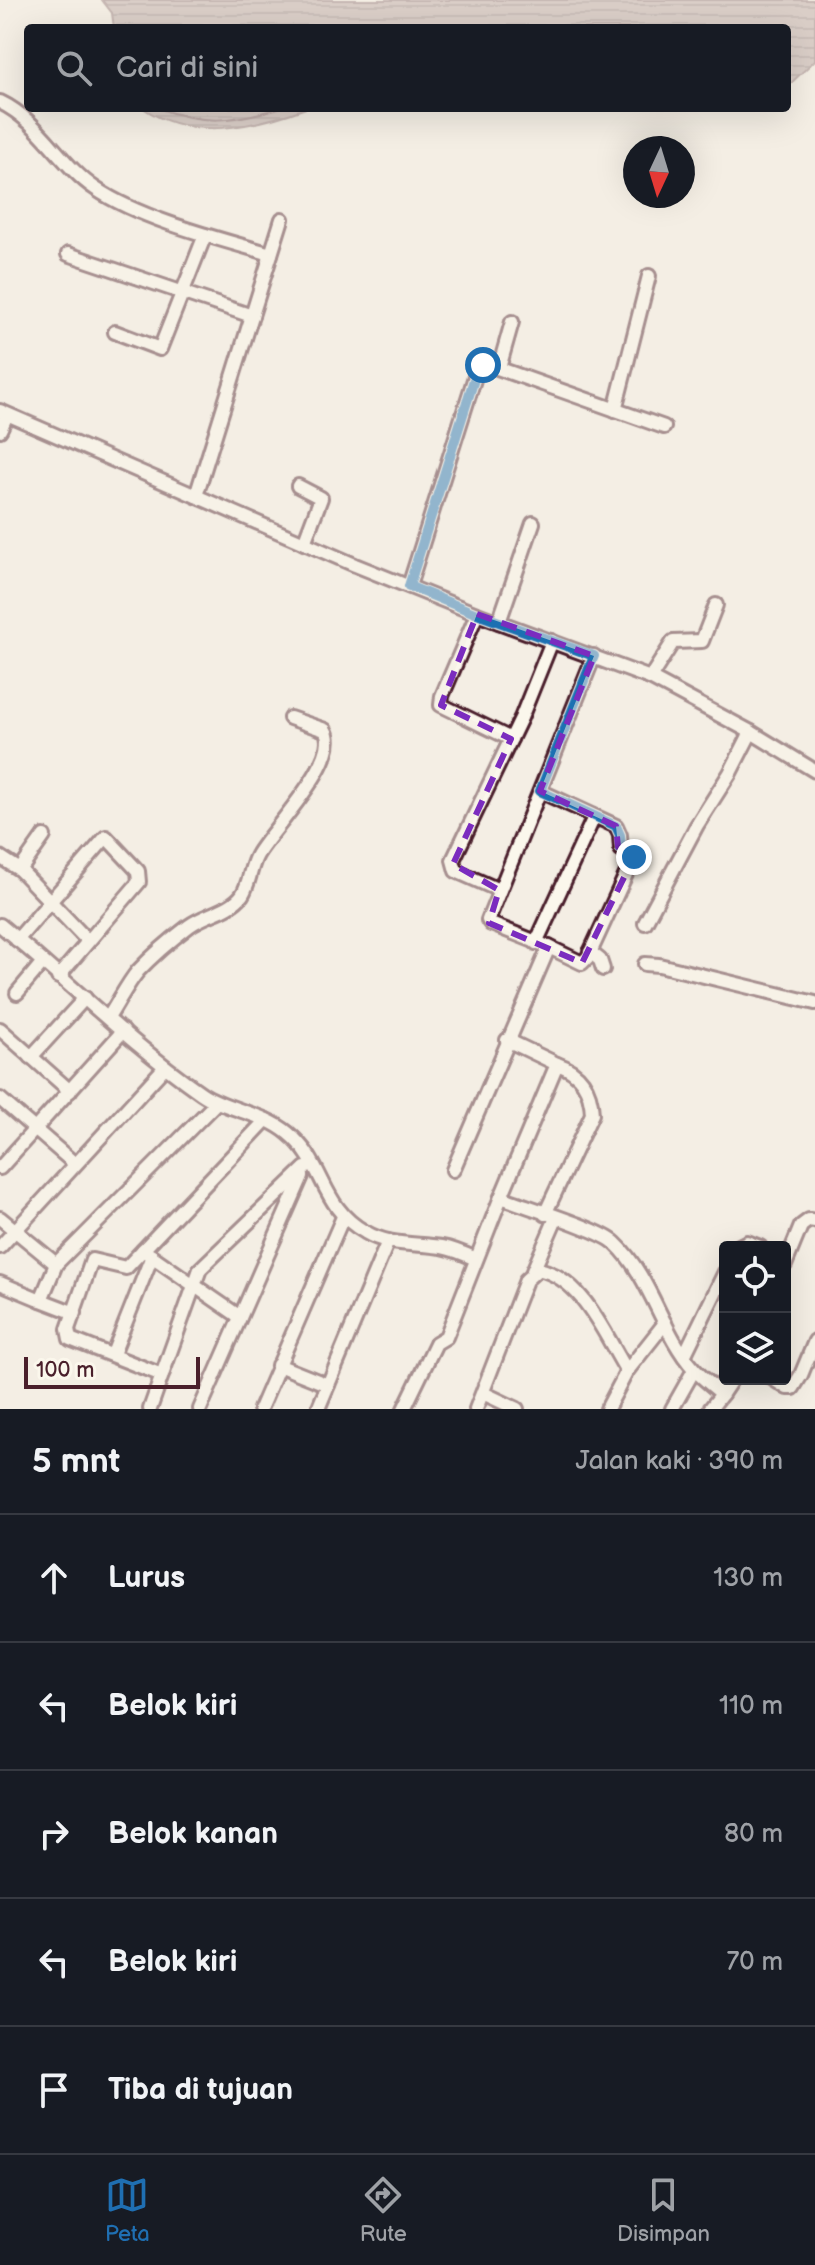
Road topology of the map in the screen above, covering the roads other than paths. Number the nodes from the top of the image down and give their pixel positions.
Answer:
1 (0, 102) edge
2 (282, 219) dead end
3 (205, 235) junction
4 (68, 254) dead end
5 (271, 254) junction
6 (649, 276) dead end
7 (182, 292) junction
8 (252, 316) junction
9 (512, 322) dead end
10 (115, 332) dead end
11 (499, 368) junction
12 (615, 410) junction
13 (3, 413) edge
14 (664, 427) dead end
15 (0, 430) edge
16 (298, 486) dead end
17 (196, 496) junction
18 (533, 523) dead end
19 (304, 543) junction
20 (409, 586) junction
21 (716, 605) dead end
22 (477, 614) junction
23 (499, 622) junction
24 (552, 641) junction
25 (594, 656) junction
26 (650, 678) junction
27 (290, 718) dead end
28 (751, 732) junction
29 (511, 739) junction
30 (815, 771) edge
31 (540, 791) junction
32 (594, 817) junction
33 (44, 836) dead end
34 (0, 857) edge
35 (20, 870) junction
36 (499, 890) junction
37 (51, 901) junction
38 (645, 923) dead end
39 (1, 928) edge
40 (17, 940) junction
41 (87, 940) junction
42 (542, 945) junction
43 (590, 952) junction
44 (43, 962) junction
45 (645, 964) dead end
46 (603, 969) dead end
47 (58, 977) junction
48 (17, 993) dead end
49 (85, 998) junction
50 (815, 1003) edge
51 (108, 1018) junction
52 (0, 1029) edge
53 (123, 1031) junction
54 (507, 1040) junction
55 (31, 1057) junction
56 (557, 1064) junction
57 (165, 1067) junction
58 (70, 1091) junction
59 (0, 1099) edge
60 (216, 1103) junction
61 (266, 1120) junction
62 (35, 1129) junction
63 (75, 1164) junction
64 (308, 1164) junction
65 (0, 1168) edge
66 (453, 1170) dead end
67 (501, 1197) junction
68 (550, 1216) junction
69 (343, 1217) junction
70 (0, 1218) edge
71 (815, 1221) edge
72 (14, 1230) junction
73 (388, 1241) junction
74 (74, 1246) junction
75 (0, 1247) edge
76 (791, 1250) edge
77 (148, 1253) junction
78 (476, 1259) junction
79 (92, 1260) junction
80 (56, 1264) junction
81 (126, 1268) junction
82 (533, 1271) junction
83 (143, 1278) junction
84 (0, 1283) edge
85 (194, 1283) junction
86 (719, 1284) edge
87 (41, 1300) junction
88 (75, 1313) junction
89 (240, 1317) junction
90 (665, 1323) junction
91 (815, 1341) edge
92 (113, 1354) junction
93 (684, 1356) junction
94 (278, 1365) junction
95 (694, 1370) junction
96 (627, 1371) junction
97 (162, 1375) junction
98 (328, 1385) junction
99 (728, 1385) edge
100 (782, 1385) edge
101 (483, 1393) junction
102 (722, 1394) junction
103 (150, 1409) edge
104 (200, 1409) edge
105 (260, 1409) edge
106 (318, 1409) edge
107 (404, 1409) edge
108 (476, 1409) edge
109 (517, 1409) edge
110 (607, 1409) edge
111 (672, 1409) edge
112 (710, 1409) edge

1 - 3 street
2 - 5 street
3 - 5 street
3 - 7 street
4 - 7 street
5 - 8 street
6 - 12 street
7 - 8 street
7 - 10 street
8 - 17 street
9 - 11 street
11 - 12 street
11 - 20 street
12 - 14 street
13 - 15 street
13 - 17 street
16 - 19 street
17 - 19 street
18 - 23 street
19 - 20 street
20 - 22 street
21 - 26 street
22 - 23 street
22 - 29 street
23 - 24 street
24 - 25 street
24 - 29 street
25 - 26 street
25 - 31 street
26 - 28 street
27 - 51 street
28 - 30 street
28 - 38 street
29 - 36 street
31 - 32 street
31 - 36 street
32 - 42 street
32 - 43 street
33 - 35 street
34 - 35 street
35 - 37 street
36 - 42 street
37 - 40 street
37 - 41 street
37 - 41 street
39 - 40 street
40 - 44 street
41 - 47 street
42 - 43 street
42 - 54 street
43 - 46 street
44 - 47 street
44 - 48 street
45 - 50 street
47 - 49 street
49 - 51 street
49 - 55 street
51 - 53 street
52 - 55 street
53 - 57 street
53 - 58 street
54 - 56 street
54 - 66 street
55 - 58 street
56 - 67 street
56 - 68 street
57 - 60 street
57 - 63 street
58 - 62 street
59 - 62 street
60 - 61 street
60 - 74 street
61 - 64 street
61 - 77 street
62 - 63 street
62 - 65 street
63 - 72 street
64 - 69 street
64 - 85 street
64 - 89 street
67 - 68 street
67 - 78 street
68 - 82 street
68 - 90 street
69 - 73 street
69 - 94 street
70 - 72 street
71 - 76 street
72 - 75 street
72 - 80 street
73 - 78 street
73 - 98 street
74 - 79 street
74 - 80 street
77 - 81 street
77 - 83 street
77 - 85 street
78 - 107 street
79 - 81 street
79 - 88 street
80 - 87 street
81 - 83 street
82 - 96 street
82 - 101 street
83 - 92 street
84 - 87 street
85 - 89 street
85 - 97 street
86 - 93 street
87 - 88 street
88 - 92 street
89 - 104 street
90 - 93 street
90 - 96 street
91 - 100 street
92 - 97 street
93 - 95 street
94 - 98 street
94 - 105 street
95 - 102 street
95 - 111 street
96 - 110 street
97 - 103 street
98 - 106 street
99 - 102 street
101 - 108 street
101 - 109 street
102 - 112 street

